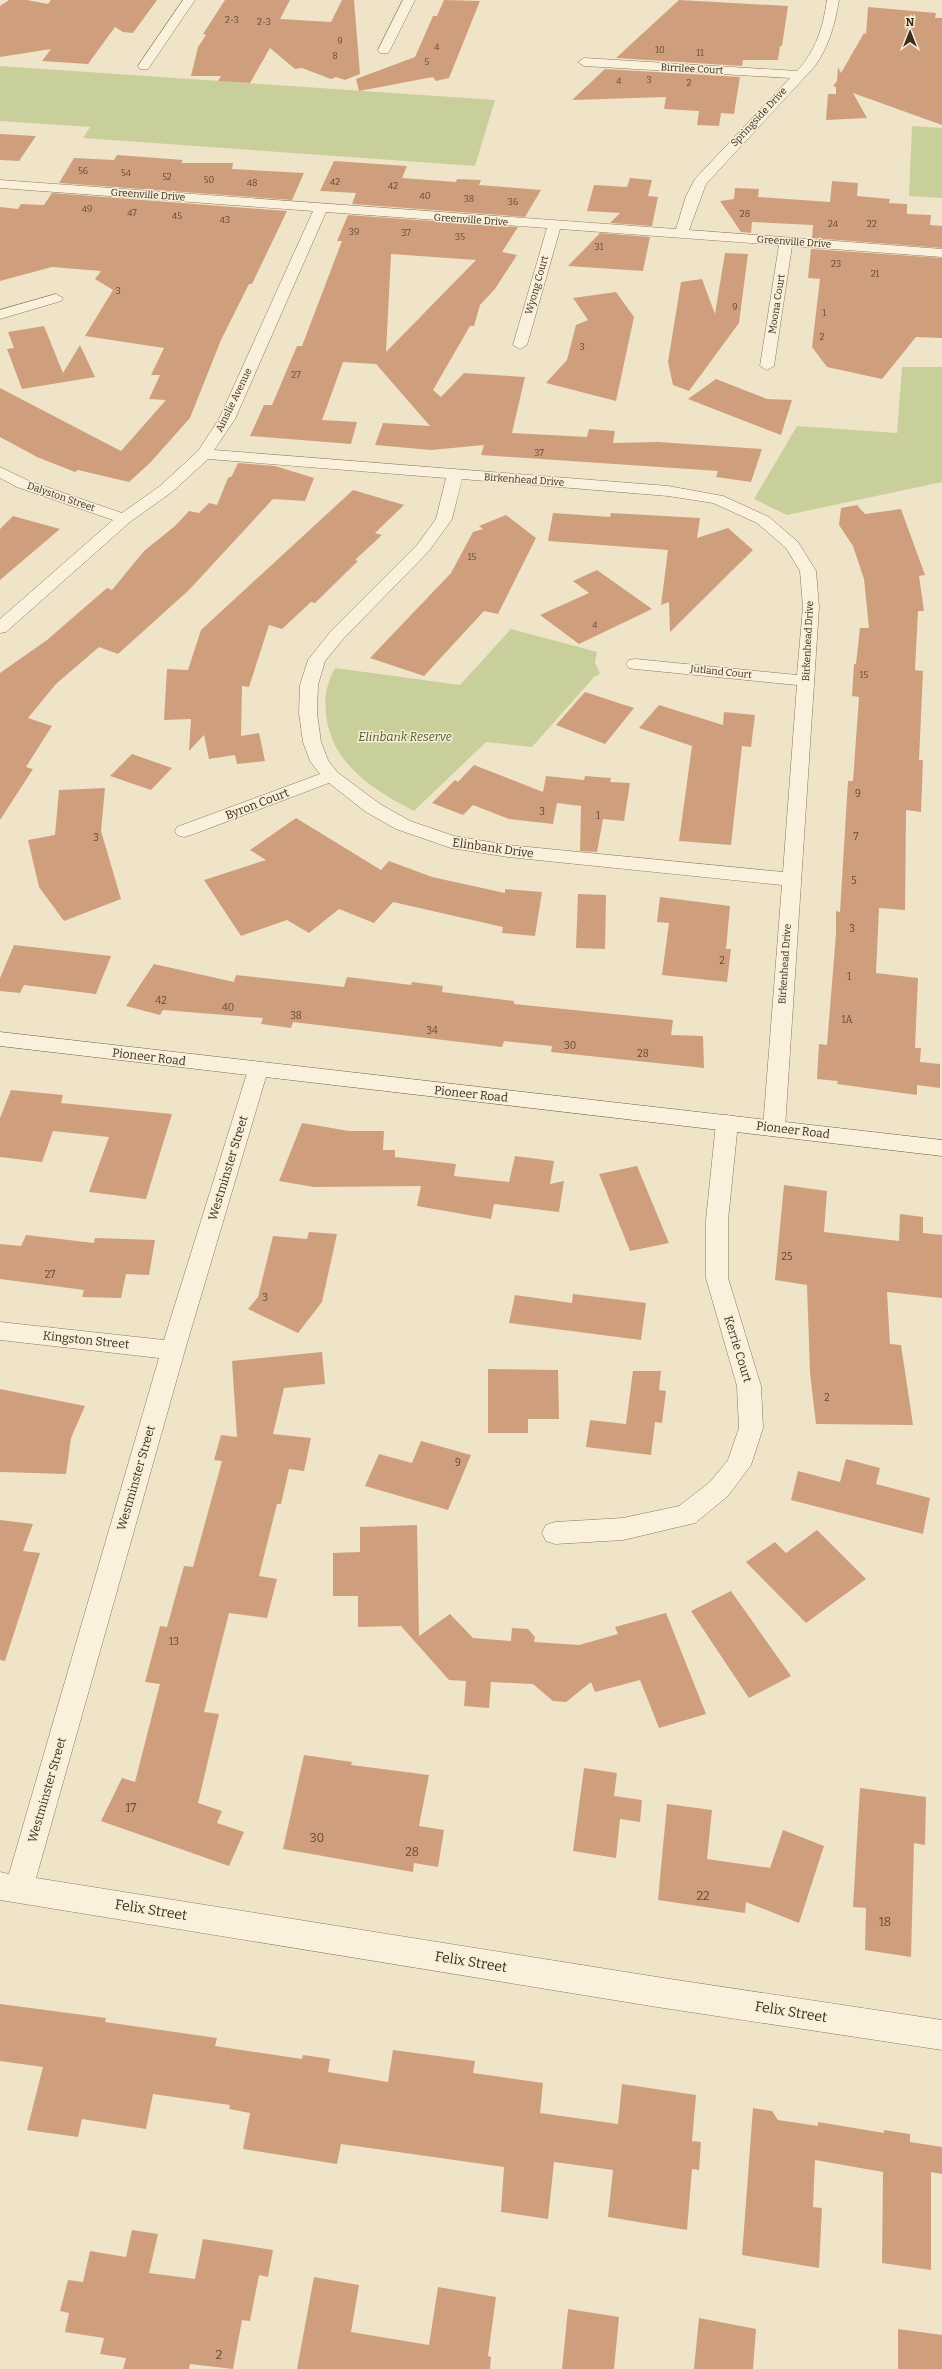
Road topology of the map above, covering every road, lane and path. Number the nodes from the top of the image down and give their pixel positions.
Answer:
1 (189, 0) edge
2 (409, 0) edge
3 (833, 0) edge
4 (384, 50) dead end
5 (584, 62) dead end
6 (144, 66) dead end
7 (800, 75) junction
8 (0, 184) edge
9 (320, 208) junction
10 (554, 226) junction
11 (681, 234) junction
12 (786, 242) junction
13 (942, 253) edge
14 (56, 298) dead end
15 (0, 315) edge
16 (520, 345) dead end
17 (767, 366) dead end
18 (204, 454) junction
19 (0, 472) edge
20 (455, 476) junction
21 (124, 519) junction
22 (0, 628) edge
23 (635, 664) dead end
24 (806, 681) junction
25 (331, 776) junction
26 (184, 831) dead end
27 (790, 879) junction
28 (0, 1039) edge
29 (258, 1070) junction
30 (727, 1123) junction
31 (774, 1128) junction
32 (942, 1148) edge
33 (0, 1331) edge
34 (173, 1350) junction
35 (555, 1533) dead end
36 (9, 1887) edge
37 (942, 2035) edge

1 - 6 street
2 - 4 street
3 - 7 street, Springside Drive
5 - 7 street, Birrilee Court
7 - 11 street, Springside Drive
8 - 9 street, Greenville Drive
9 - 10 street, Greenville Drive
9 - 18 street, Ainslie Avenue
10 - 11 street, Greenville Drive
10 - 16 street, Wyong Court
11 - 12 street, Greenville Drive
12 - 13 street, Greenville Drive
12 - 17 street, Moona Court
14 - 15 street
18 - 20 street, Birkenhead Drive
18 - 21 street, Ainslie Avenue
19 - 21 street, Dalyston Street
20 - 24 street, Birkenhead Drive
20 - 25 street, Elinbank Drive
21 - 22 street, Ainslie Avenue
23 - 24 street, Jutland Court
24 - 27 street, Birkenhead Drive
25 - 26 street, Byron Court
25 - 27 street, Elinbank Drive
27 - 31 street, Birkenhead Drive
28 - 29 street, Pioneer Road
29 - 30 street, Pioneer Road
29 - 34 street, Westminster Street
30 - 31 street, Pioneer Road
30 - 35 street, Kerrie Court
31 - 32 street, Pioneer Road
33 - 34 street, Kingston Street
34 - 36 street, Westminster Street
36 - 37 street, Felix Street

